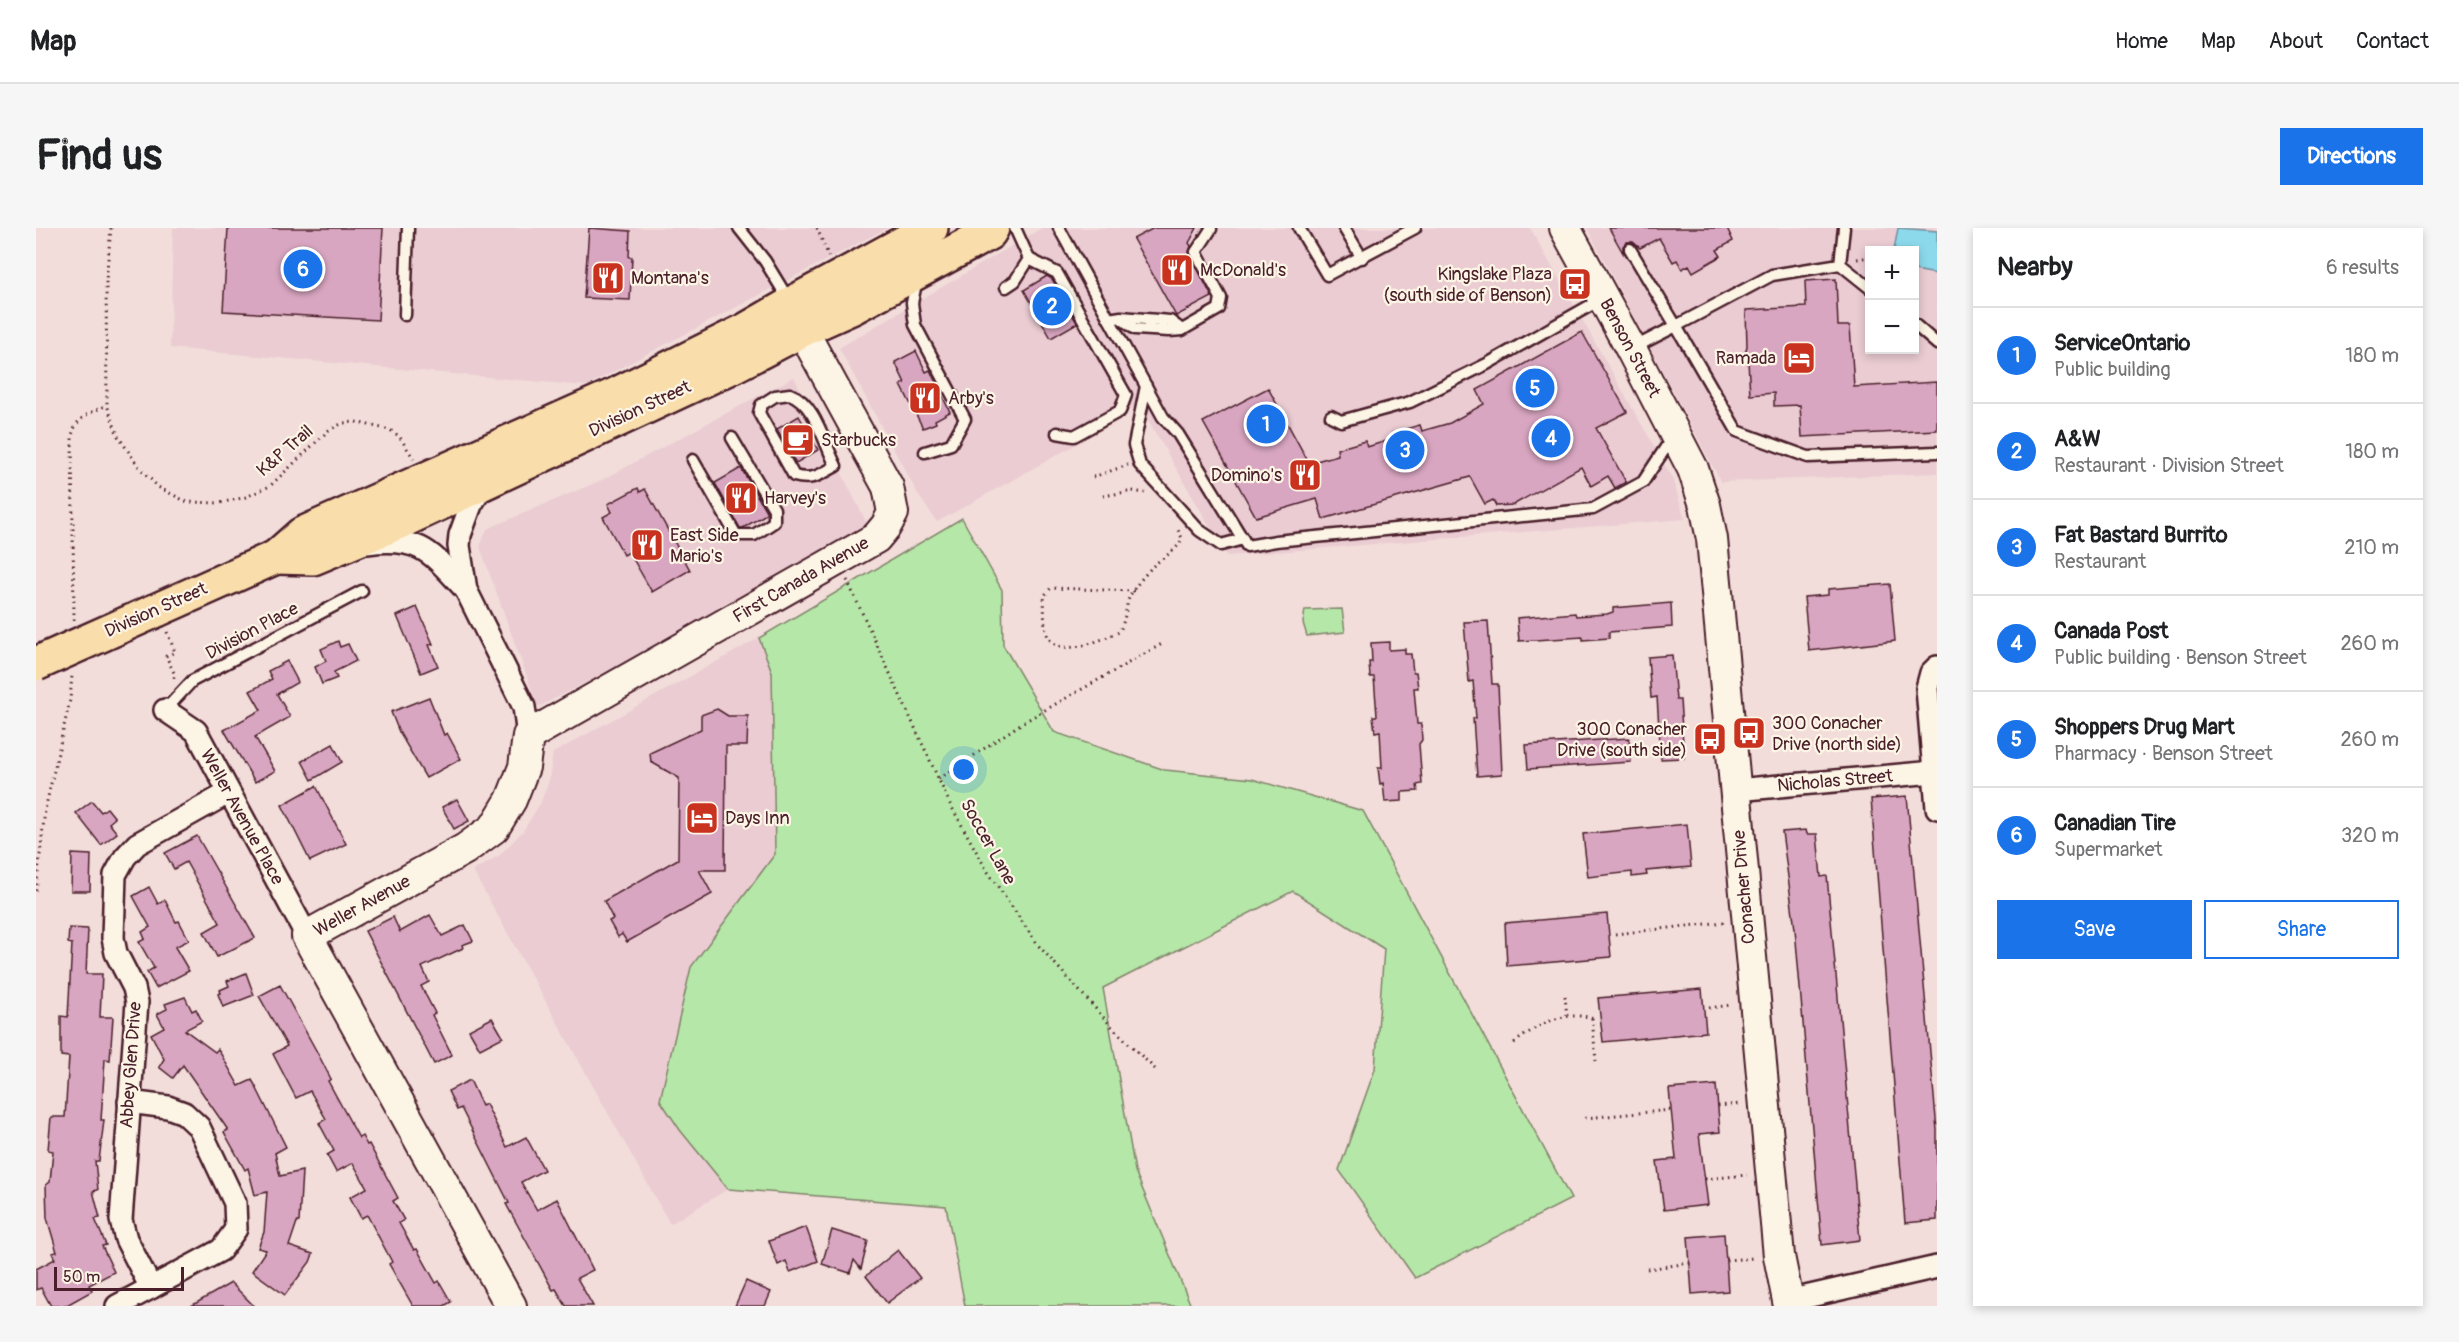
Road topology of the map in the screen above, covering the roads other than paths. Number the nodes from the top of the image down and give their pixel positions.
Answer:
1 (408, 228) edge
2 (739, 228) edge
3 (931, 228) edge
4 (992, 228) edge
5 (1015, 228) edge
6 (1059, 228) edge
7 (1299, 228) edge
8 (1415, 228) edge
9 (1565, 228) edge
10 (1844, 228) edge
11 (1211, 229) edge
12 (1349, 230) edge
13 (1630, 249) dead end
14 (1362, 258) junction
15 (1029, 259) junction
16 (1840, 264) junction
17 (919, 271) junction
18 (1865, 285) edge
19 (1006, 287) dead end
20 (1603, 298) junction
21 (405, 315) dead end
22 (797, 316) junction
23 (1109, 319) junction
24 (1676, 326) junction
25 (1919, 328) edge
26 (1937, 344) edge
27 (1631, 349) junction
28 (1146, 386) junction
29 (810, 409) joint
30 (1331, 416) dead end
31 (1057, 433) dead end
32 (1675, 434) junction
33 (732, 438) dead end
34 (925, 452) dead end
35 (1937, 452) edge
36 (693, 460) dead end
37 (1693, 469) joint
38 (485, 482) junction
39 (1243, 539) junction
40 (339, 546) junction
41 (276, 557) junction
42 (466, 590) junction
43 (362, 591) dead end
44 (36, 664) edge
45 (1937, 666) edge
46 (165, 710) joint
47 (528, 736) junction
48 (1934, 772) junction
49 (1736, 790) junction
50 (228, 793) junction
51 (1937, 808) edge
52 (308, 936) junction
53 (129, 1102) junction
54 (1937, 1267) edge
55 (151, 1288) junction
56 (1789, 1304) edge
57 (117, 1306) edge
58 (511, 1306) edge

1 - 21 lane
2 - 22 lane
3 - 22 main road, Division Street
4 - 17 main road, Division Street
5 - 15 lane
6 - 23 lane
7 - 14 lane
8 - 14 lane
9 - 20 street, Benson Street
10 - 16 lane
11 - 23 lane
12 - 14 lane
13 - 24 lane
15 - 19 lane
15 - 31 lane
16 - 18 lane
16 - 24 lane
17 - 22 main road, Division Street
17 - 34 lane
20 - 27 street, Benson Street
20 - 30 lane
22 - 38 main road, Division Street
22 - 41 main road, Division Street
22 - 47 street, First Canada Avenue
23 - 28 lane
24 - 27 lane
24 - 35 lane
25 - 26 lane
27 - 32 street, Benson Street
28 - 39 lane
28 - 39 lane
29 - 29 lane
32 - 37 street, Benson Street
32 - 39 lane
33 - 36 lane
37 - 49 street, Conacher Drive
38 - 40 main road, Division Street
38 - 42 street, Weller Avenue
40 - 41 main road, Division Street
40 - 42 street, Weller Avenue
41 - 44 main road, Division Street, bridge
42 - 47 street, Weller Avenue
43 - 46 lane, Division Place
45 - 48 street
46 - 50 street, Weller Avenue Place
47 - 52 street, Weller Avenue
48 - 49 street, Nicholas Street
48 - 51 street
49 - 56 street, Conacher Drive
50 - 52 street, Weller Avenue Place
50 - 53 street, Abbey Glen Drive
52 - 58 street, Weller Avenue
53 - 55 street, Abbey Glen Drive
53 - 55 street
54 - 56 street
55 - 57 street

